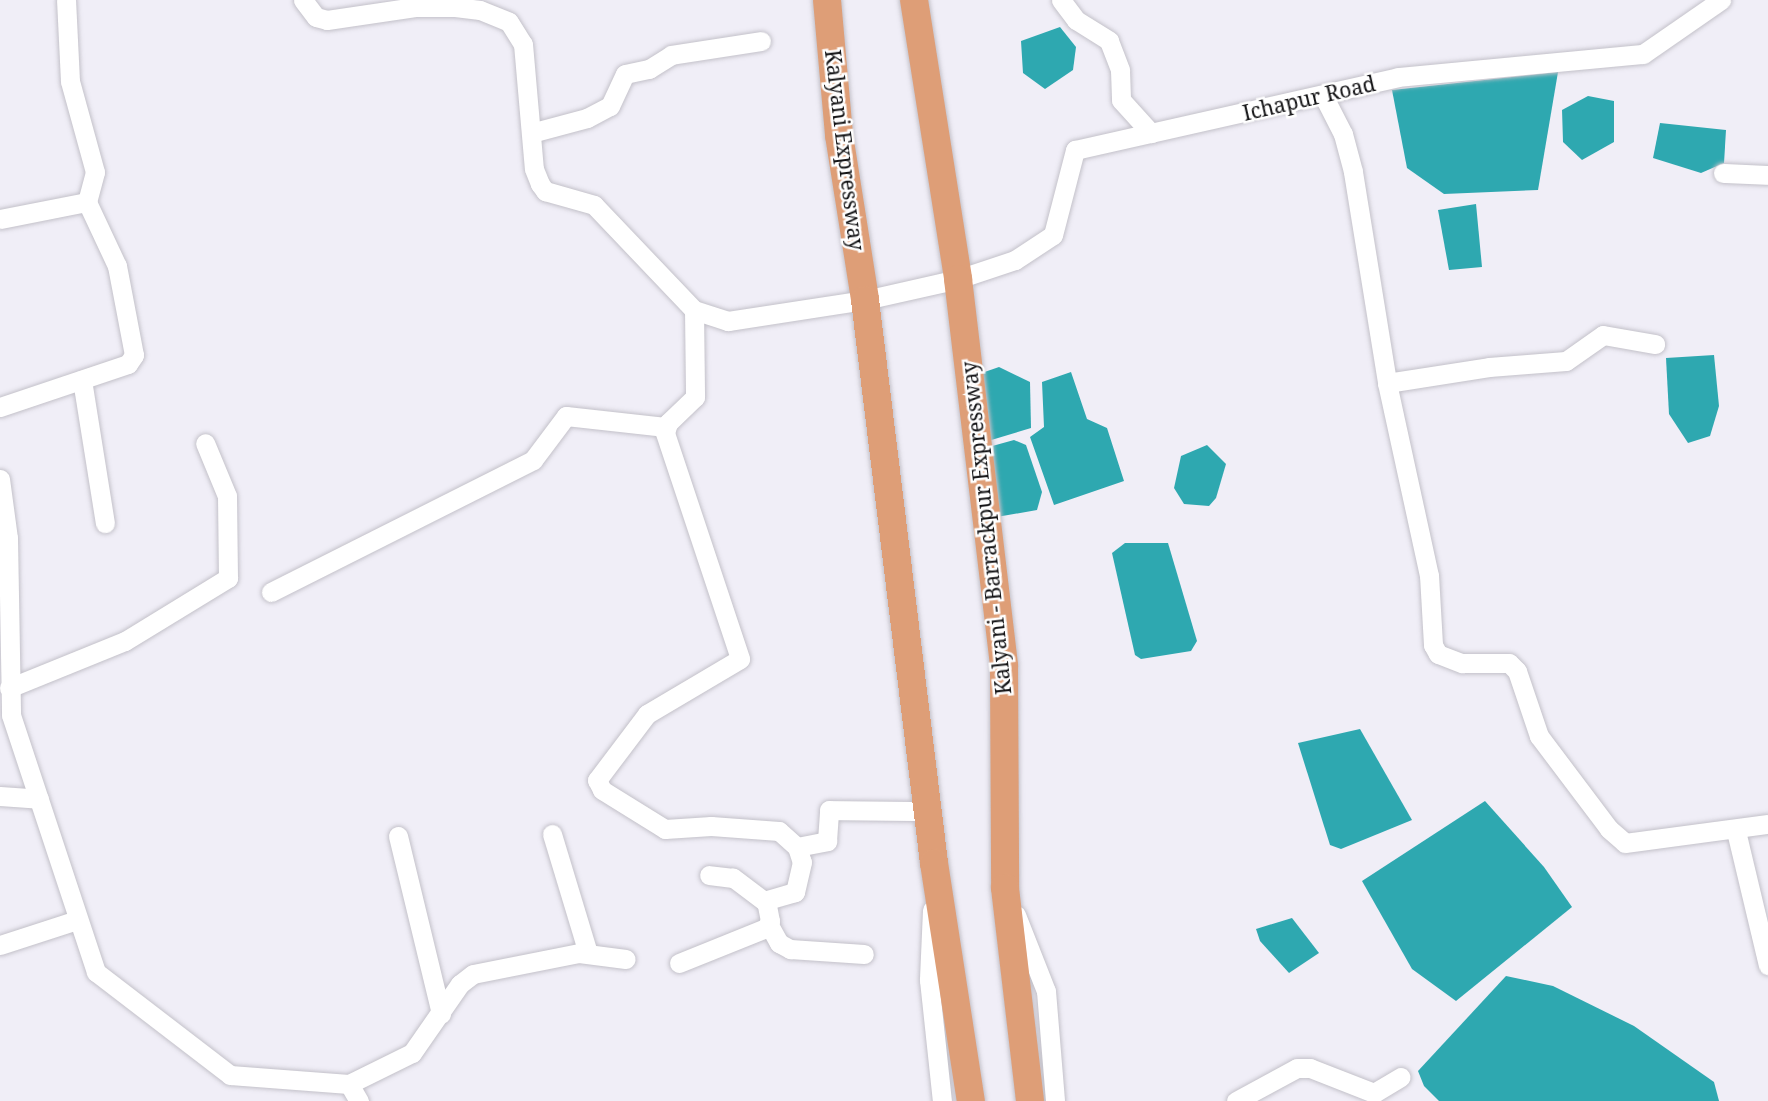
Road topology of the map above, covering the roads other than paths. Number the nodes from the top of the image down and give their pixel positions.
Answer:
1 (66, 0) edge
2 (303, 0) edge
3 (827, 0) edge
4 (914, 0) edge
5 (1061, 0) edge
6 (1721, 0) edge
7 (761, 41) dead end
8 (1323, 96) junction
9 (531, 133) junction
10 (1151, 133) junction
11 (1723, 173) dead end
12 (1768, 175) edge
13 (87, 202) junction
14 (0, 219) edge
15 (958, 279) junction
16 (865, 300) junction
17 (694, 310) junction
18 (1655, 344) dead end
19 (82, 380) junction
20 (1387, 383) junction
21 (0, 407) edge
22 (665, 427) junction
23 (205, 443) dead end
24 (0, 479) edge
25 (105, 523) dead end
26 (271, 592) dead end
27 (9, 688) junction
28 (6, 716) edge
29 (0, 796) edge
30 (39, 799) junction
31 (928, 811) junction
32 (1768, 824) edge
33 (1736, 831) junction
34 (552, 834) dead end
35 (398, 836) dead end
36 (797, 847) junction
37 (934, 863) junction
38 (709, 876) dead end
39 (1005, 888) junction
40 (766, 900) junction
41 (77, 920) junction
42 (769, 925) junction
43 (0, 946) edge
44 (588, 953) junction
45 (864, 954) dead end
46 (626, 958) dead end
47 (679, 963) dead end
48 (1768, 965) edge
49 (441, 1014) junction
50 (1401, 1077) dead end
51 (354, 1092) edge
52 (942, 1101) edge
53 (971, 1101) edge
54 (1030, 1101) edge
55 (1055, 1101) edge
56 (1236, 1101) edge

1 - 13 street
2 - 9 street
3 - 16 highway, Kalyani Expressway
4 - 15 highway, Kalyani - Barrackpur Expressway
5 - 10 street
6 - 8 street, Ichapur Road
7 - 9 street
8 - 10 street, Ichapur Road
8 - 20 street
9 - 17 street
10 - 15 street, Ichapur Road
11 - 12 street
13 - 14 street
13 - 19 street
15 - 16 street
15 - 39 highway, Kalyani - Barrackpur Expressway
16 - 17 street
16 - 31 highway
17 - 22 street
18 - 20 street
19 - 21 street
19 - 25 street
20 - 33 street
22 - 26 street
22 - 36 street
23 - 27 street
24 - 27 street
27 - 28 street
28 - 30 street
29 - 30 street
30 - 41 street
31 - 36 street
31 - 37 highway
32 - 33 street
33 - 48 street
34 - 44 street
35 - 49 street
36 - 40 street
37 - 52 street
37 - 53 highway
38 - 40 street
39 - 54 highway, Kalyani - Barrackpur Expressway
39 - 55 street
40 - 42 street
41 - 43 street
41 - 51 street
42 - 45 street
42 - 47 street
44 - 46 street
44 - 49 street
49 - 51 street
50 - 56 street

